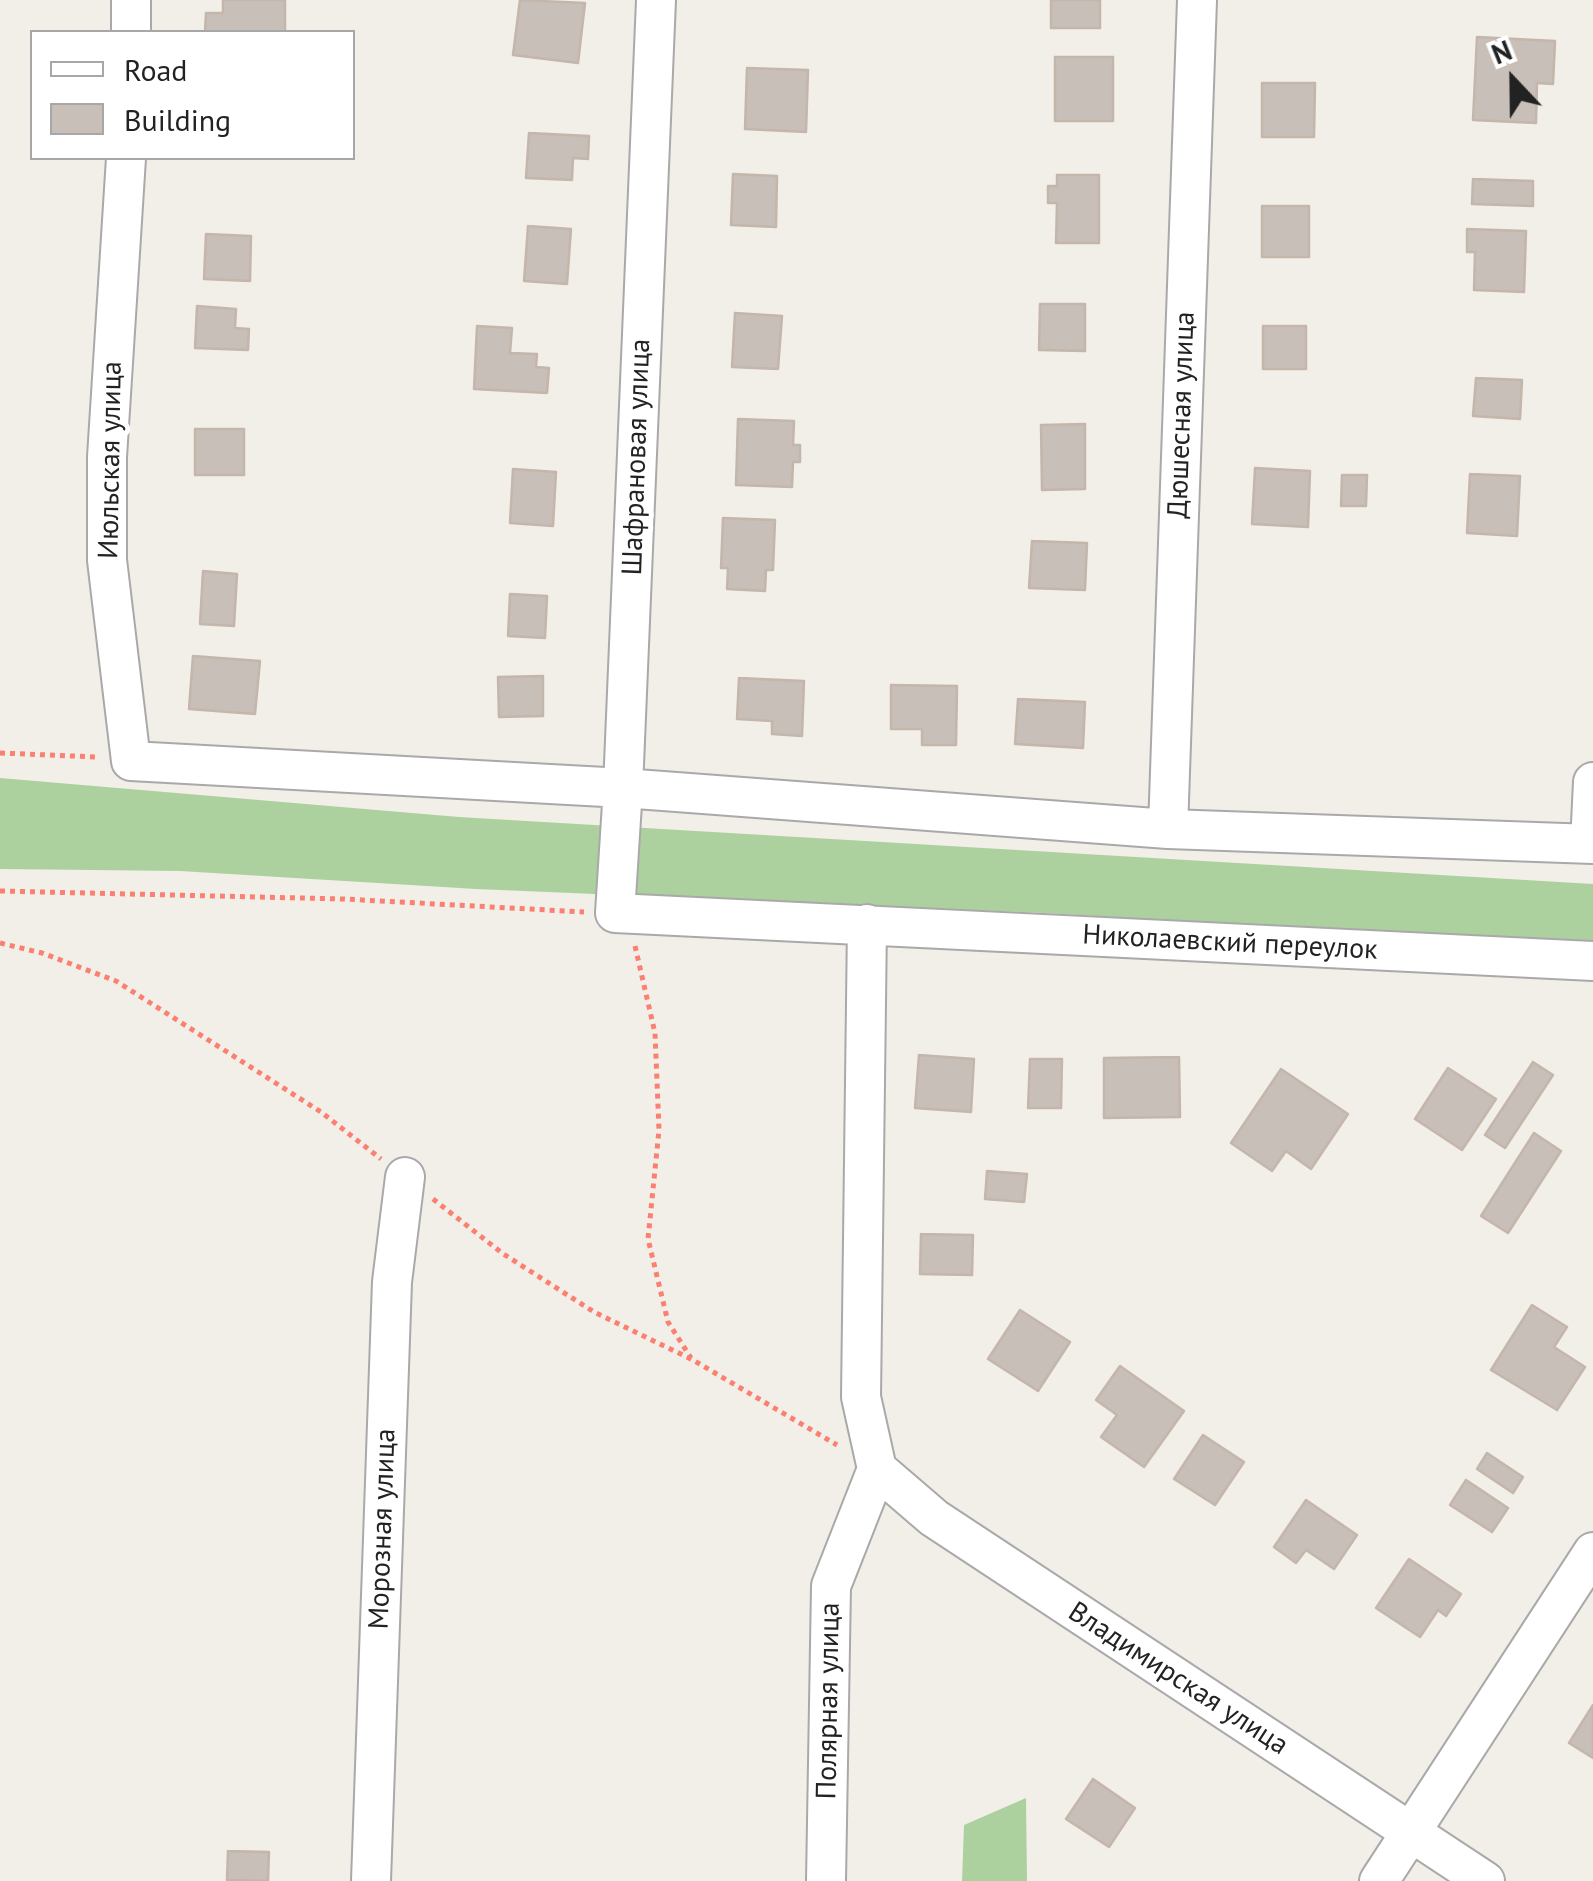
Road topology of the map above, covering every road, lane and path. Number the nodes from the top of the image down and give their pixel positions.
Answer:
1 (131, 0) edge
2 (656, 0) edge
3 (1196, 0) edge
4 (131, 30) edge
5 (126, 160) edge
6 (0, 753) edge
7 (131, 761) junction
8 (1593, 782) edge
9 (623, 788) junction
10 (1168, 829) junction
11 (1592, 844) edge
12 (0, 892) edge
13 (614, 913) junction
14 (866, 924) junction
15 (0, 944) edge
16 (1593, 961) edge
17 (405, 1177) junction
18 (693, 1360) junction
19 (877, 1469) junction
20 (1593, 1552) edge
21 (1411, 1833) junction
22 (371, 1881) edge
23 (826, 1881) edge
24 (1379, 1881) edge
25 (1485, 1881) edge

1 - 4 street
2 - 9 street, Шафрановая улица
3 - 10 street, Дюшесная улица
5 - 7 street, Июльская улица
6 - 7 path
7 - 9 street
8 - 11 street
9 - 10 street
9 - 13 street, Шафрановая улица
10 - 11 street
12 - 13 path
13 - 14 street, Николаевский переулок
13 - 18 path
14 - 16 street, Николаевский переулок
14 - 19 street
15 - 17 path
17 - 18 path
17 - 22 street, Морозная улица
18 - 19 path
19 - 21 street, Владимирская улица
19 - 23 street, Полярная улица
20 - 21 street
21 - 24 street
21 - 25 street, Владимирская улица

